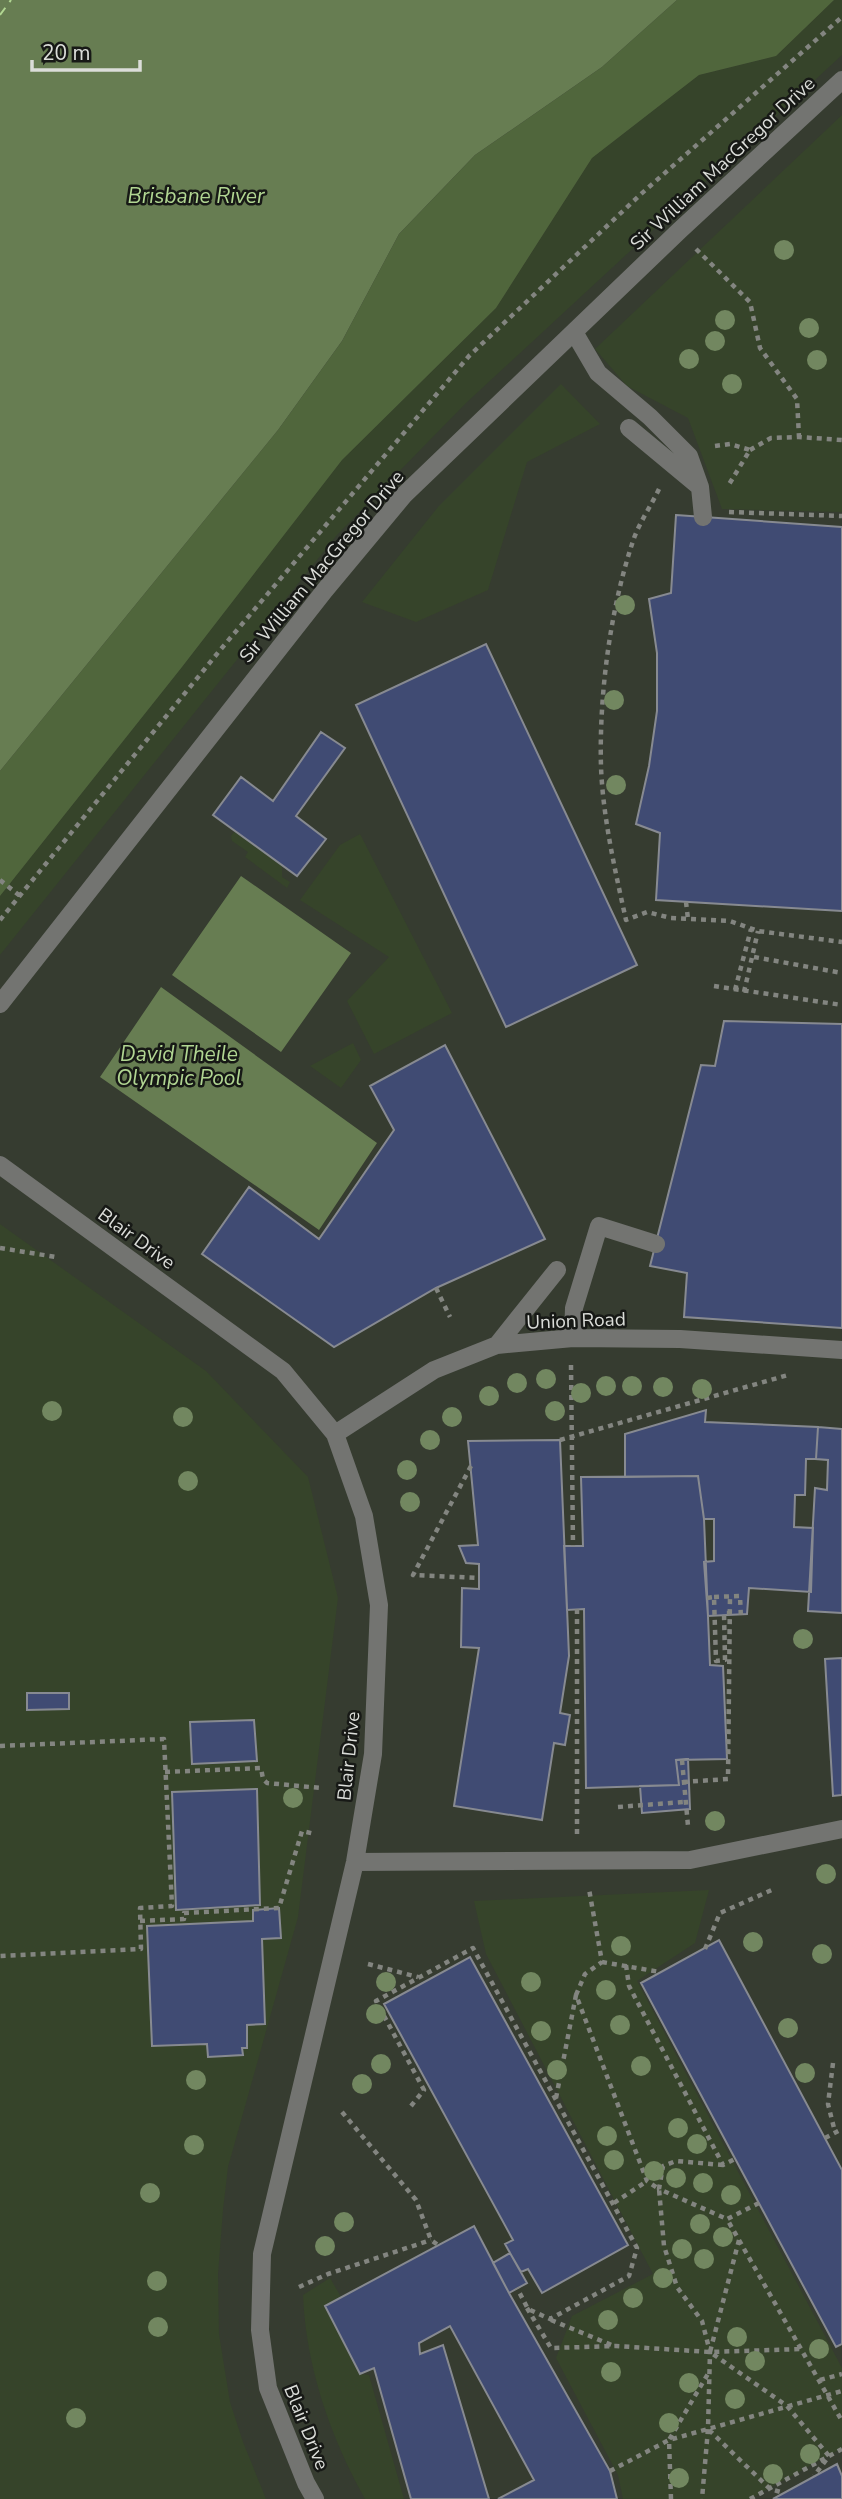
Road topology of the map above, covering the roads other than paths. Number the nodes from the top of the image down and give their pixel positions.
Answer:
1 (842, 80) edge
2 (574, 332) junction
3 (628, 428) dead end
4 (700, 487) junction
5 (703, 517) dead end
6 (0, 1004) edge
7 (0, 1164) edge
8 (656, 1244) dead end
9 (557, 1270) dead end
10 (573, 1338) junction
11 (497, 1345) junction
12 (842, 1350) edge
13 (335, 1434) junction
14 (842, 1829) edge
15 (355, 1862) junction
16 (315, 2499) edge

1 - 2 street, Sir William MacGregor Drive
2 - 4 street
2 - 6 street, Sir William MacGregor Drive
3 - 4 street
4 - 5 street
7 - 13 street, Blair Drive
8 - 10 street
9 - 11 street
10 - 11 street, Union Road
10 - 12 street, Union Road
11 - 13 street, Union Road
13 - 15 street, Blair Drive
14 - 15 street
15 - 16 street, Blair Drive

